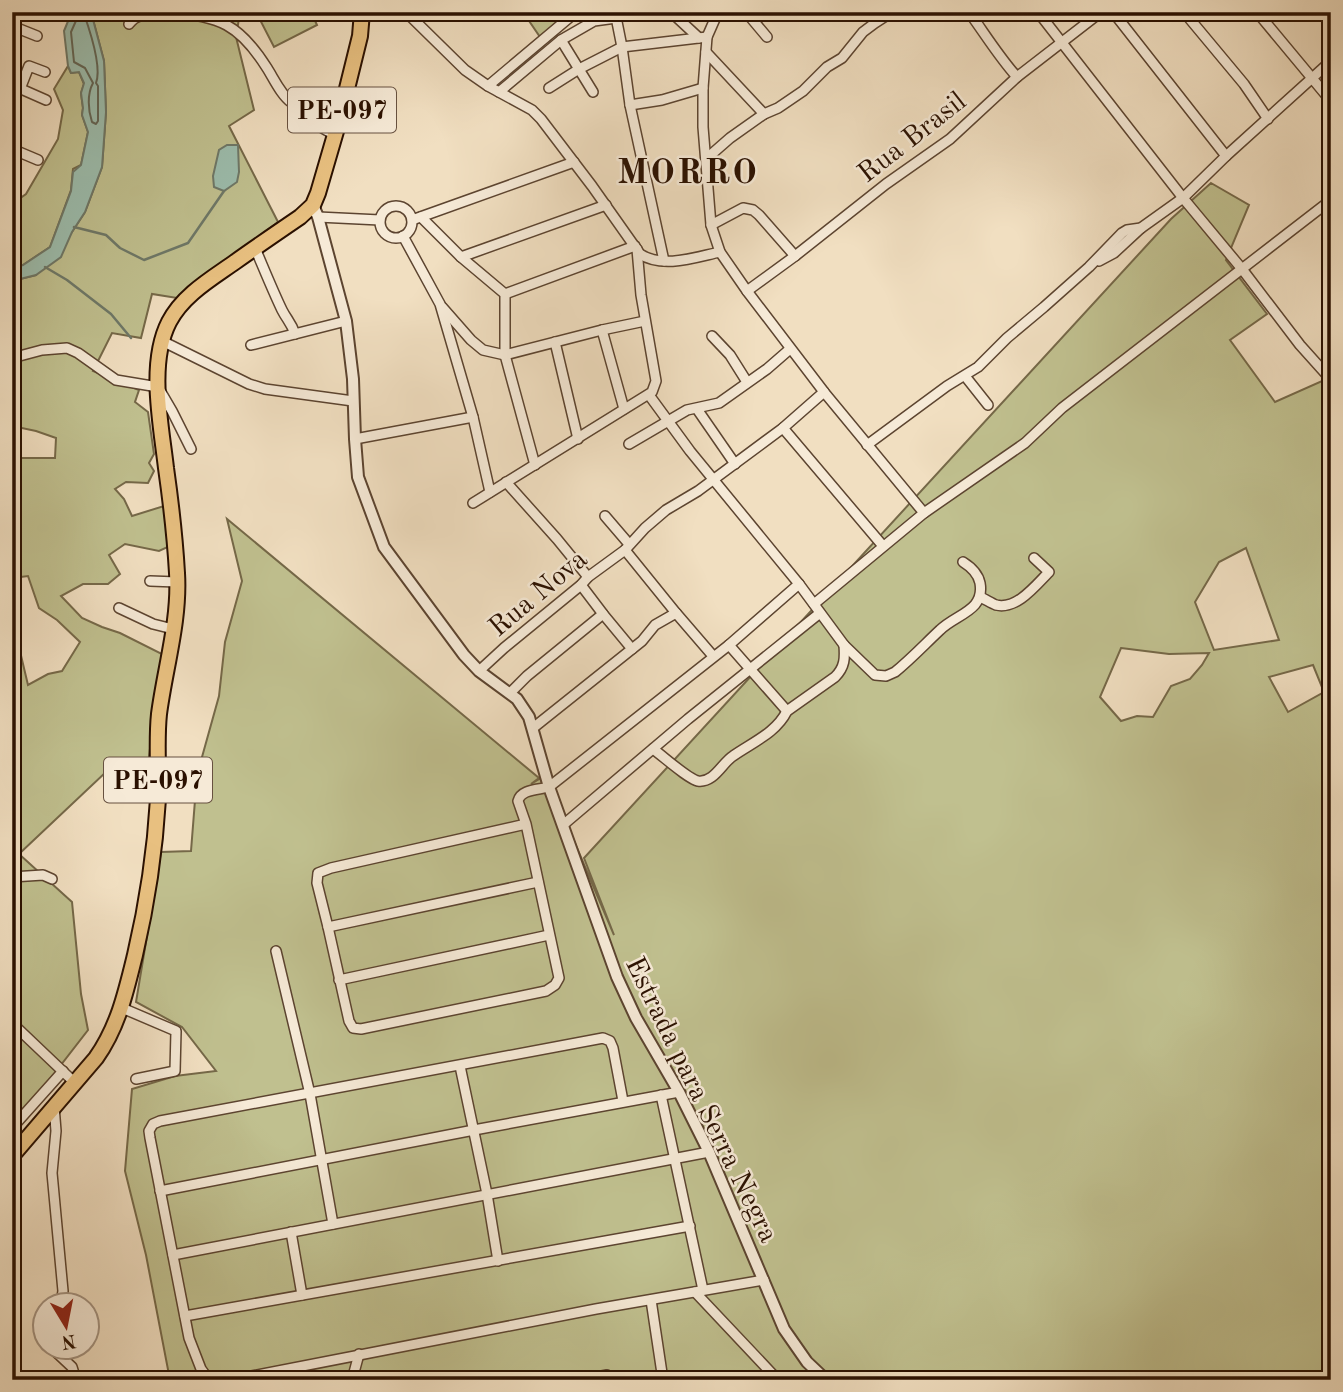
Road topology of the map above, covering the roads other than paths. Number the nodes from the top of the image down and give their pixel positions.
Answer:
1 (362, 12) edge
2 (406, 12) edge
3 (576, 12) edge
4 (671, 12) edge
5 (718, 12) edge
6 (746, 12) edge
7 (969, 12) edge
8 (1038, 12) edge
9 (1101, 12) edge
10 (1113, 12) edge
11 (1184, 12) edge
12 (1257, 12) edge
13 (890, 13) edge
14 (616, 15) edge
15 (129, 24) dead end
16 (12, 26) edge
17 (37, 36) dead end
18 (703, 37) junction
19 (766, 37) dead end
20 (561, 40) junction
21 (1060, 42) junction
22 (622, 47) junction
23 (706, 52) junction
24 (1331, 61) edge
25 (579, 69) junction
26 (44, 72) dead end
27 (1017, 78) junction
28 (1313, 78) junction
29 (488, 86) junction
30 (16, 87) edge
31 (549, 88) dead end
32 (703, 88) junction
33 (499, 92) junction
34 (593, 92) dead end
35 (46, 100) dead end
36 (1331, 101) edge
37 (630, 105) junction
38 (764, 114) junction
39 (1268, 119) junction
40 (335, 134) junction
41 (12, 149) edge
42 (1226, 156) junction
43 (706, 159) junction
44 (38, 160) dead end
45 (574, 162) junction
46 (1183, 198) junction
47 (1331, 200) edge
48 (606, 205) junction
49 (315, 211) junction
50 (417, 219) junction
51 (380, 220) junction
52 (711, 225) junction
53 (403, 236) junction
54 (255, 248) junction
55 (636, 248) junction
56 (720, 252) junction
57 (795, 256) junction
58 (461, 257) junction
59 (664, 261) junction
60 (1242, 269) junction
61 (747, 291) junction
62 (505, 294) junction
63 (440, 304) junction
64 (346, 321) junction
65 (645, 321) junction
66 (602, 330) junction
67 (295, 334) junction
68 (712, 336) dead end
69 (162, 341) junction
70 (555, 342) junction
71 (251, 345) dead end
72 (790, 349) junction
73 (505, 355) junction
74 (12, 358) edge
75 (1331, 372) edge
76 (965, 376) junction
77 (747, 382) junction
78 (158, 387) junction
79 (824, 392) junction
80 (649, 395) junction
81 (353, 401) junction
82 (713, 405) junction
83 (988, 405) dead end
84 (697, 409) junction
85 (624, 410) junction
86 (473, 417) junction
87 (668, 421) junction
88 (710, 426) junction
89 (783, 428) junction
90 (355, 439) junction
91 (578, 439) junction
92 (629, 444) dead end
93 (867, 445) junction
94 (191, 449) dead end
95 (735, 464) junction
96 (535, 465) junction
97 (713, 480) junction
98 (506, 482) junction
99 (490, 492) junction
100 (473, 503) dead end
101 (924, 513) junction
102 (605, 516) dead end
103 (883, 546) junction
104 (627, 547) junction
105 (1034, 558) dead end
106 (963, 562) dead end
107 (587, 577) junction
108 (150, 581) dead end
109 (177, 582) junction
110 (799, 584) junction
111 (580, 585) junction
112 (980, 597) junction
113 (814, 604) junction
114 (119, 608) dead end
115 (676, 613) junction
116 (820, 613) junction
117 (603, 614) junction
118 (173, 629) junction
119 (729, 645) junction
120 (844, 645) junction
121 (632, 649) junction
122 (713, 656) junction
123 (749, 669) junction
124 (479, 671) junction
125 (510, 693) junction
126 (788, 711) junction
127 (533, 728) junction
128 (653, 749) junction
129 (549, 787) junction
130 (526, 824) junction
131 (563, 825) junction
132 (12, 877) edge
133 (52, 879) dead end
134 (538, 882) junction
135 (328, 928) junction
136 (549, 934) junction
137 (276, 951) dead end
138 (339, 981) junction
139 (122, 1008) junction
140 (12, 1023) edge
141 (460, 1066) junction
142 (63, 1071) junction
143 (136, 1079) dead end
144 (74, 1082) junction
145 (679, 1092) junction
146 (310, 1094) junction
147 (661, 1095) junction
148 (623, 1101) junction
149 (54, 1106) junction
150 (12, 1128) edge
151 (474, 1130) junction
152 (34, 1131) junction
153 (709, 1152) junction
154 (16, 1153) edge
155 (321, 1159) junction
156 (675, 1159) junction
157 (160, 1191) junction
158 (487, 1194) junction
159 (332, 1224) junction
160 (690, 1226) junction
161 (290, 1231) junction
162 (173, 1255) junction
163 (498, 1261) junction
164 (764, 1280) junction
165 (63, 1290) edge
166 (699, 1291) junction
167 (302, 1295) junction
168 (651, 1300) junction
169 (185, 1316) junction
170 (359, 1354) junction
171 (65, 1360) edge
172 (607, 1375) dead end
173 (76, 1380) edge
174 (209, 1380) edge
175 (231, 1380) edge
176 (352, 1380) edge
177 (582, 1380) edge
178 (663, 1380) edge
179 (778, 1380) edge
180 (825, 1380) edge

1 - 40 main road, PE-097
2 - 29 street
3 - 29 street
4 - 18 street
5 - 18 street
6 - 19 street
7 - 27 street
8 - 21 street
9 - 21 street, Rua Brasil
10 - 42 street
11 - 39 street
12 - 28 street
13 - 38 street
14 - 20 street
14 - 22 street
15 - 40 street
16 - 17 street
18 - 22 street
18 - 23 street
20 - 25 street
20 - 33 street
21 - 27 street, Rua Brasil
21 - 46 street
22 - 25 street
22 - 37 street
23 - 32 street
23 - 38 street
24 - 28 street
25 - 31 street
25 - 34 street
26 - 30 street
27 - 57 street, Rua Brasil
28 - 36 street
28 - 39 street
29 - 33 street
30 - 35 street
32 - 37 street
32 - 43 street
33 - 45 street
37 - 59 street
38 - 43 street
39 - 42 street
40 - 49 main road, PE-097
41 - 44 street
42 - 46 street
43 - 52 street
45 - 48 street
45 - 50 street
46 - 60 street
46 - 76 street
47 - 60 street
48 - 55 street
48 - 58 street
49 - 51 street
49 - 54 main road, PE-097
49 - 64 street, Estrada para Serra Negra
50 - 51 street
50 - 53 street
50 - 58 street
51 - 53 street
52 - 56 street
52 - 57 street
53 - 63 street
54 - 67 street
54 - 69 main road, PE-097
55 - 59 street
55 - 62 street
55 - 65 street
56 - 59 street
56 - 61 street
57 - 61 street, Rua Brasil
58 - 62 street
60 - 75 street
60 - 101 street
61 - 72 street
62 - 73 street
63 - 73 street
63 - 86 street
64 - 67 street
64 - 81 street, Estrada para Serra Negra
65 - 66 street
65 - 80 street
66 - 70 street
66 - 85 street
67 - 71 street
68 - 77 street
69 - 78 main road, PE-097
69 - 81 street
70 - 73 street
70 - 91 street
72 - 77 street
72 - 79 street
73 - 96 street
74 - 78 street
76 - 83 street
76 - 93 street
77 - 82 street
78 - 94 street
78 - 109 main road, PE-097
79 - 89 street, Rua Nova
79 - 93 street
80 - 85 street
80 - 87 street
81 - 90 street, Estrada para Serra Negra
82 - 84 street
82 - 88 street
84 - 87 street
84 - 88 street
85 - 91 street
86 - 90 street
86 - 99 street
87 - 92 street
87 - 97 street
88 - 95 street
89 - 95 street, Rua Nova
89 - 103 street
90 - 124 street, Estrada para Serra Negra
91 - 96 street
93 - 101 street
95 - 97 street, Rua Nova
96 - 98 street
97 - 104 street, Rua Nova
97 - 110 street
98 - 99 street
98 - 107 street
99 - 100 street
101 - 103 street
102 - 104 street
103 - 113 street
104 - 107 street, Rua Nova
104 - 115 street
105 - 112 street
106 - 112 street
107 - 111 street, Rua Nova
108 - 109 street
109 - 118 main road, PE-097
110 - 113 street
110 - 119 street
111 - 117 street
111 - 124 street, Rua Nova
112 - 120 street
113 - 116 street
114 - 118 street
115 - 121 street
115 - 122 street
116 - 120 street
116 - 123 street
117 - 121 street
117 - 125 street
118 - 139 main road, PE-097
119 - 122 street
119 - 123 street
120 - 126 street
121 - 127 street
122 - 129 street
123 - 126 street
123 - 128 street
124 - 125 street, Estrada para Serra Negra
125 - 127 street, Estrada para Serra Negra
126 - 128 street
127 - 129 street, Estrada para Serra Negra
128 - 131 street
129 - 130 street
129 - 131 street, Estrada para Serra Negra
130 - 134 street
130 - 135 street
131 - 145 street, Estrada para Serra Negra
132 - 133 street
134 - 135 street
134 - 136 street
135 - 138 street
136 - 138 street
136 - 138 street
137 - 146 street
139 - 143 street
139 - 144 main road, PE-097
140 - 142 street
141 - 146 street
141 - 148 street
141 - 151 street
142 - 144 street
142 - 150 street
144 - 149 main road, PE-097
145 - 147 street
145 - 153 street, Estrada para Serra Negra
146 - 155 street
146 - 157 street
147 - 148 street
147 - 156 street
148 - 151 street
149 - 152 main road, PE-097
149 - 165 street
150 - 152 street
150 - 154 street
151 - 155 street
151 - 158 street
152 - 154 main road, PE-097
153 - 156 street
153 - 164 street, Estrada para Serra Negra
155 - 157 street
155 - 159 street
156 - 158 street
156 - 160 street
157 - 162 street
158 - 159 street
158 - 163 street
159 - 161 street
160 - 163 street
160 - 166 street
161 - 162 street
161 - 167 street
162 - 169 street
163 - 167 street
164 - 166 street
164 - 180 street, Estrada para Serra Negra
166 - 168 street
166 - 179 street
167 - 169 street
168 - 170 street
168 - 178 street
169 - 174 street
170 - 175 street
170 - 176 street
171 - 173 street
172 - 177 street

